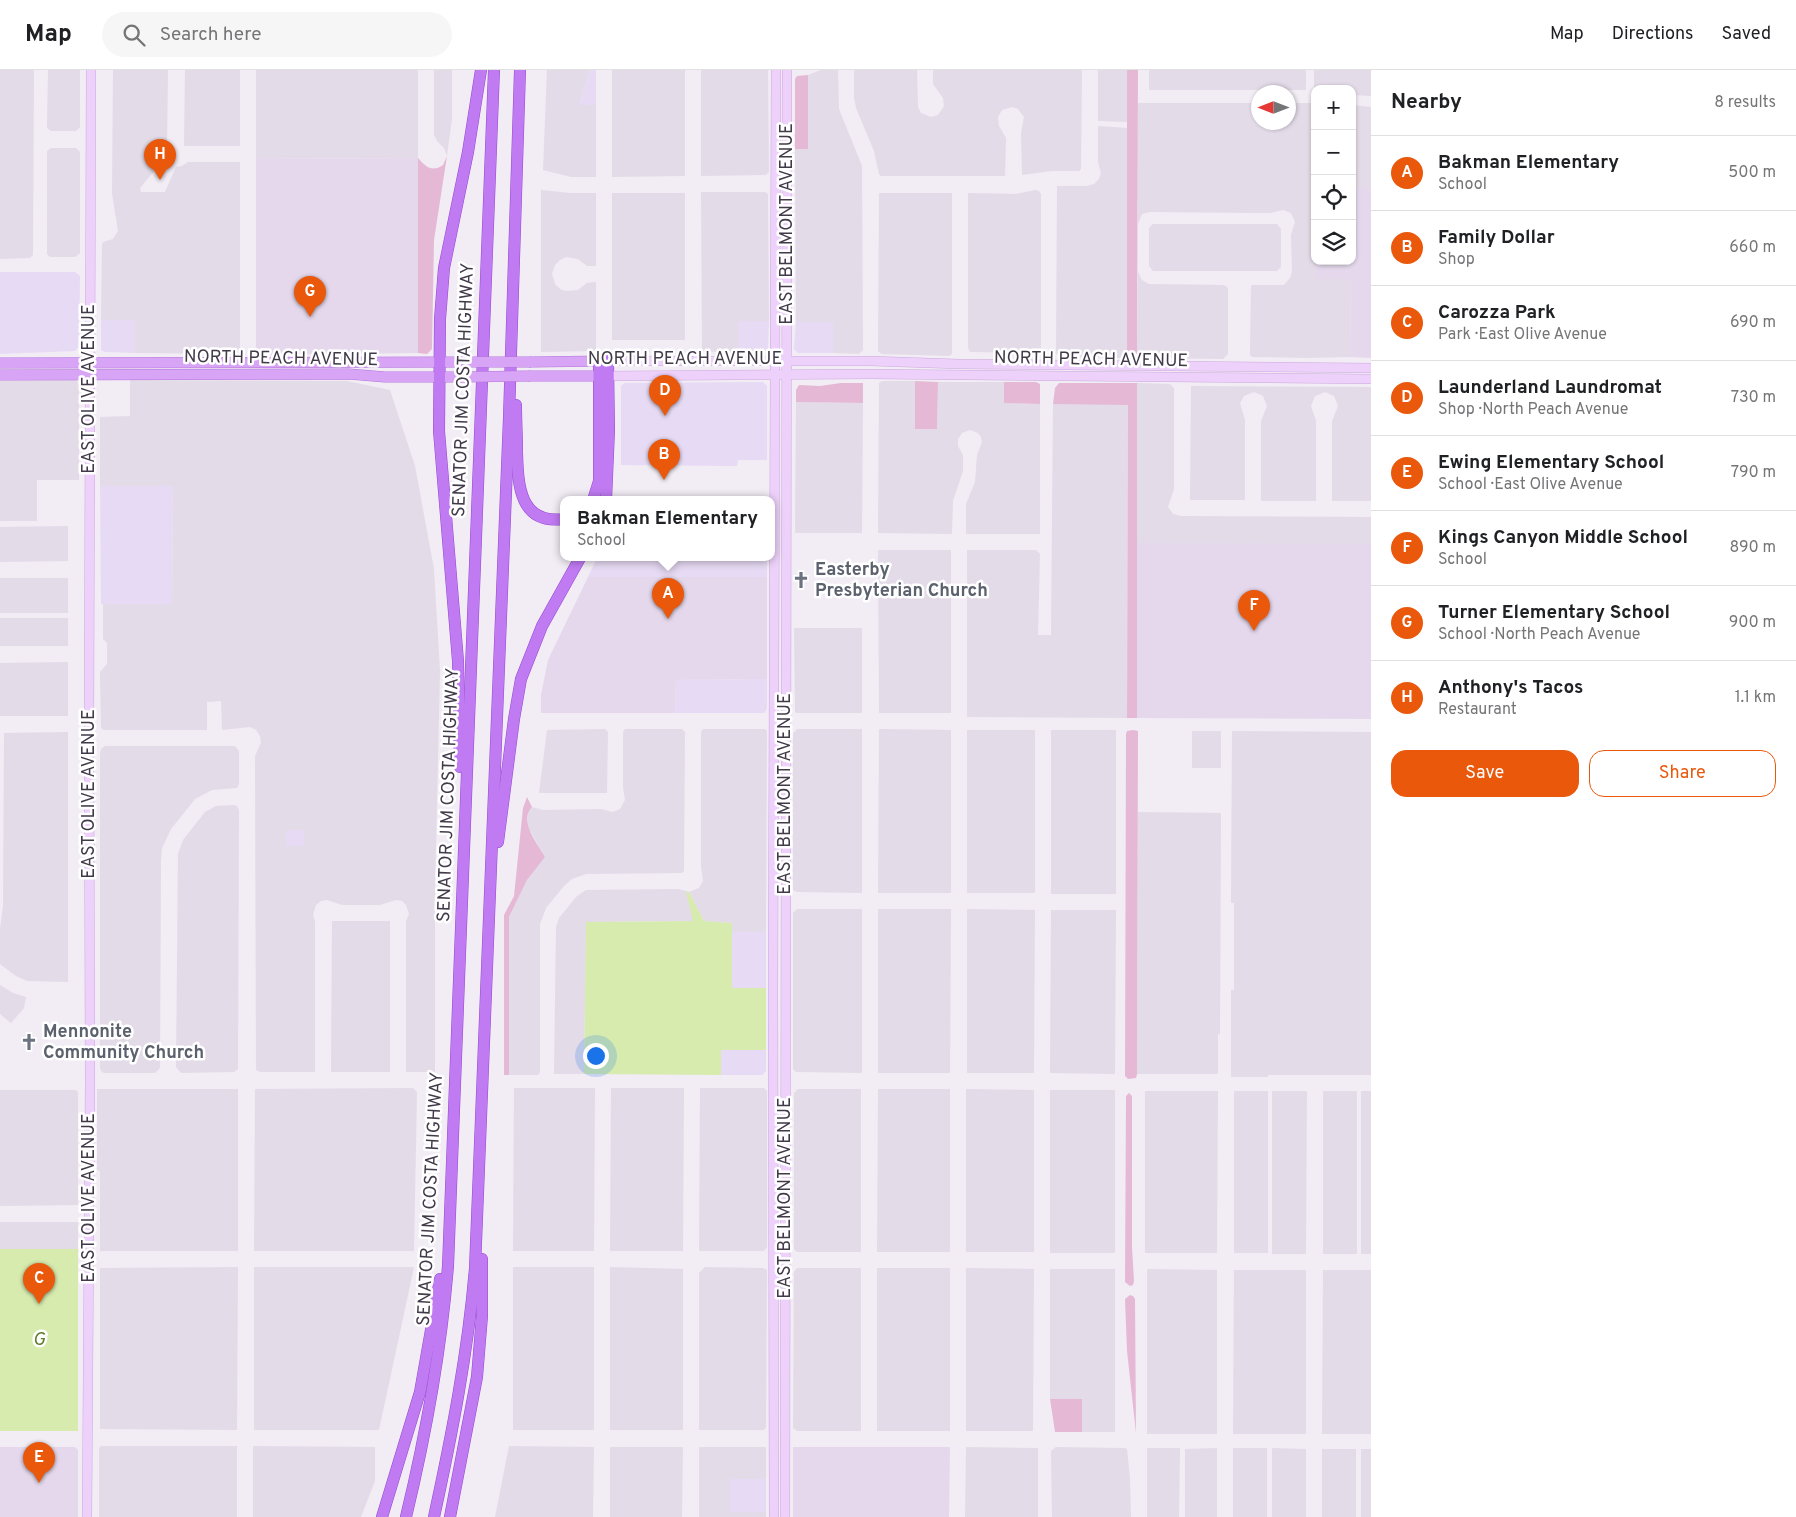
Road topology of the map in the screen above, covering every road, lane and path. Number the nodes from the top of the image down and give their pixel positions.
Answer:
1 (90, 70) edge
2 (481, 70) edge
3 (494, 70) edge
4 (520, 70) edge
5 (776, 70) edge
6 (787, 70) edge
7 (516, 175) junction
8 (604, 361) junction
9 (776, 361) junction
10 (786, 361) junction
11 (89, 362) junction
12 (439, 362) junction
13 (0, 363) edge
14 (331, 363) junction
15 (366, 363) junction
16 (959, 364) junction
17 (1094, 366) junction
18 (1232, 367) junction
19 (1371, 368) edge
20 (0, 374) edge
21 (89, 374) junction
22 (332, 374) junction
23 (776, 374) junction
24 (786, 374) junction
25 (898, 374) junction
26 (298, 375) junction
27 (604, 376) junction
28 (1048, 376) junction
29 (439, 377) junction
30 (1179, 378) junction
31 (1371, 379) edge
32 (594, 496) edge
33 (606, 496) edge
34 (560, 519) edge
35 (578, 561) edge
36 (462, 914) junction
37 (488, 916) junction
38 (454, 1121) junction
39 (479, 1169) junction
40 (412, 1421) junction
41 (450, 1515) edge
42 (87, 1517) edge
43 (382, 1517) edge
44 (390, 1517) edge
45 (406, 1517) edge
46 (434, 1517) edge
47 (774, 1517) edge
48 (785, 1517) edge

1 - 11 main road, EAST OLIVE AVENUE
2 - 12 highway
3 - 36 highway, SENATOR JIM COSTA HIGHWAY
4 - 7 highway
5 - 9 main road, EAST BELMONT AVENUE
6 - 10 main road, EAST BELMONT AVENUE
7 - 34 highway
7 - 37 highway
8 - 9 main road, NORTH PEACH AVENUE
8 - 12 main road, NORTH PEACH AVENUE, bridge
8 - 27 highway
9 - 10 main road, NORTH PEACH AVENUE
9 - 23 main road, EAST BELMONT AVENUE
10 - 16 main road, NORTH PEACH AVENUE
10 - 24 main road, EAST BELMONT AVENUE
11 - 13 main road, NORTH PEACH AVENUE
11 - 14 main road, NORTH PEACH AVENUE
11 - 21 main road, EAST OLIVE AVENUE
12 - 15 main road, NORTH PEACH AVENUE
12 - 29 highway
14 - 15 main road, NORTH PEACH AVENUE
14 - 26 main road
15 - 22 main road
16 - 17 main road, NORTH PEACH AVENUE
16 - 25 main road
17 - 18 main road, NORTH PEACH AVENUE
17 - 28 main road
18 - 19 main road, NORTH PEACH AVENUE
18 - 30 main road
20 - 21 main road, NORTH PEACH AVENUE
21 - 26 main road, NORTH PEACH AVENUE
21 - 42 main road, EAST OLIVE AVENUE
22 - 26 main road, NORTH PEACH AVENUE
22 - 29 main road, NORTH PEACH AVENUE
23 - 24 main road, NORTH PEACH AVENUE
23 - 27 main road, NORTH PEACH AVENUE
23 - 47 main road, EAST BELMONT AVENUE
24 - 25 main road, NORTH PEACH AVENUE
24 - 48 main road, EAST BELMONT AVENUE
25 - 28 main road, NORTH PEACH AVENUE
27 - 29 main road, NORTH PEACH AVENUE, bridge
27 - 32 highway
27 - 33 highway
28 - 30 main road, NORTH PEACH AVENUE
29 - 36 highway
30 - 31 main road, NORTH PEACH AVENUE
35 - 37 highway
36 - 38 highway, SENATOR JIM COSTA HIGHWAY
37 - 39 highway
38 - 40 highway
38 - 45 highway, SENATOR JIM COSTA HIGHWAY
39 - 41 highway
39 - 46 highway
40 - 43 highway
40 - 44 highway

